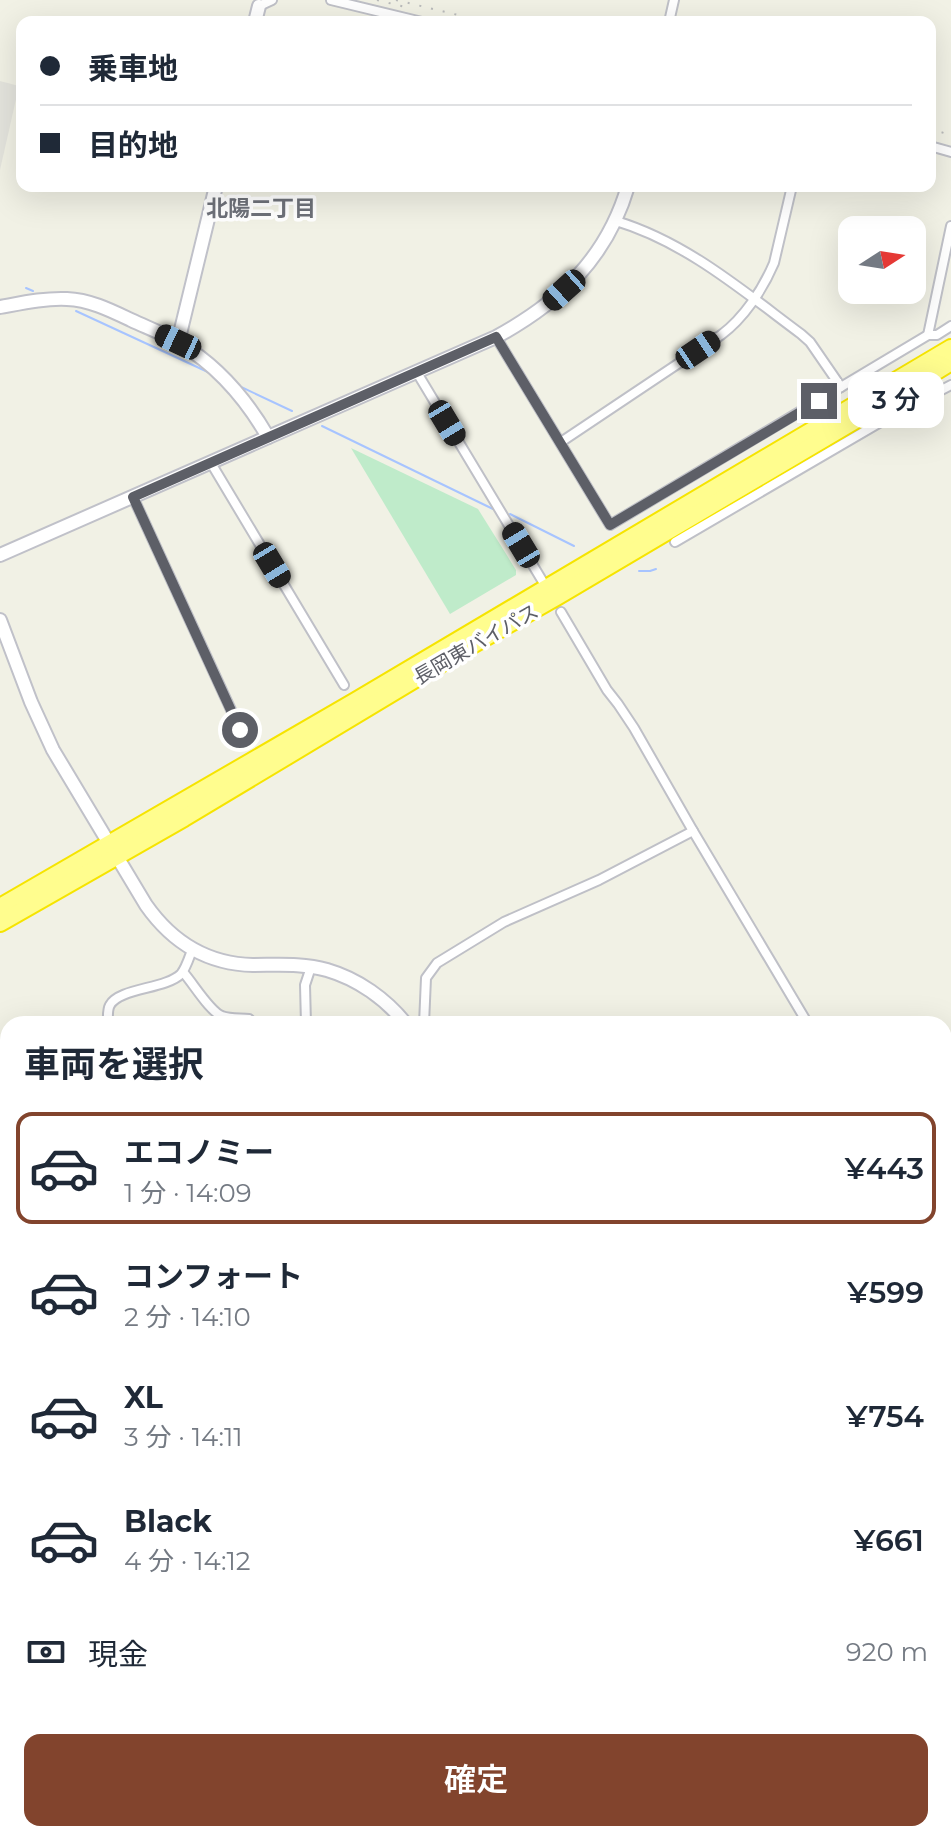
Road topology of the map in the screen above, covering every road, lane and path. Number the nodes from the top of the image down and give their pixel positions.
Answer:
1 (331, 0) edge
2 (397, 16) edge
3 (215, 192) edge
4 (626, 192) edge
5 (791, 192) edge
6 (616, 221) junction
7 (951, 226) edge
8 (753, 299) junction
9 (0, 307) edge
10 (951, 326) edge
11 (928, 335) junction
12 (496, 337) junction
13 (178, 342) junction
14 (951, 348) edge
15 (951, 362) edge
16 (416, 371) junction
17 (951, 385) edge
18 (841, 387) junction
19 (268, 437) junction
20 (561, 442) junction
21 (211, 463) junction
22 (133, 497) junction
23 (675, 542) dead end
24 (0, 555) edge
25 (543, 582) dead end
26 (561, 612) dead end
27 (0, 620) edge
28 (344, 685) dead end
29 (243, 736) dead end
30 (693, 831) junction
31 (114, 850) junction
32 (0, 907) edge
33 (0, 923) edge
34 (192, 950) junction
35 (311, 967) junction
36 (183, 972) junction
37 (108, 1016) edge
38 (221, 1016) edge
39 (306, 1016) edge
40 (399, 1016) edge
41 (424, 1016) edge
42 (803, 1016) edge

1 - 2 street
3 - 13 street
4 - 6 street
5 - 8 street
6 - 8 street
6 - 12 street
7 - 11 street
8 - 18 street
8 - 20 street
9 - 13 street
10 - 11 street
11 - 18 street
12 - 16 street
12 - 20 street
13 - 19 street
14 - 31 highway, 長岡東バイパス
15 - 31 highway, 長岡東バイパス
16 - 19 street
16 - 25 street
17 - 23 street
18 - 20 street
19 - 21 street
21 - 22 street
21 - 28 street
22 - 24 street
22 - 29 street
26 - 30 street
27 - 31 street
30 - 41 street
30 - 42 street
31 - 32 highway, 長岡東バイパス
31 - 33 highway, 長岡東バイパス
31 - 34 street
34 - 35 street
34 - 36 street
35 - 39 street
35 - 40 street
36 - 37 street
36 - 38 street

